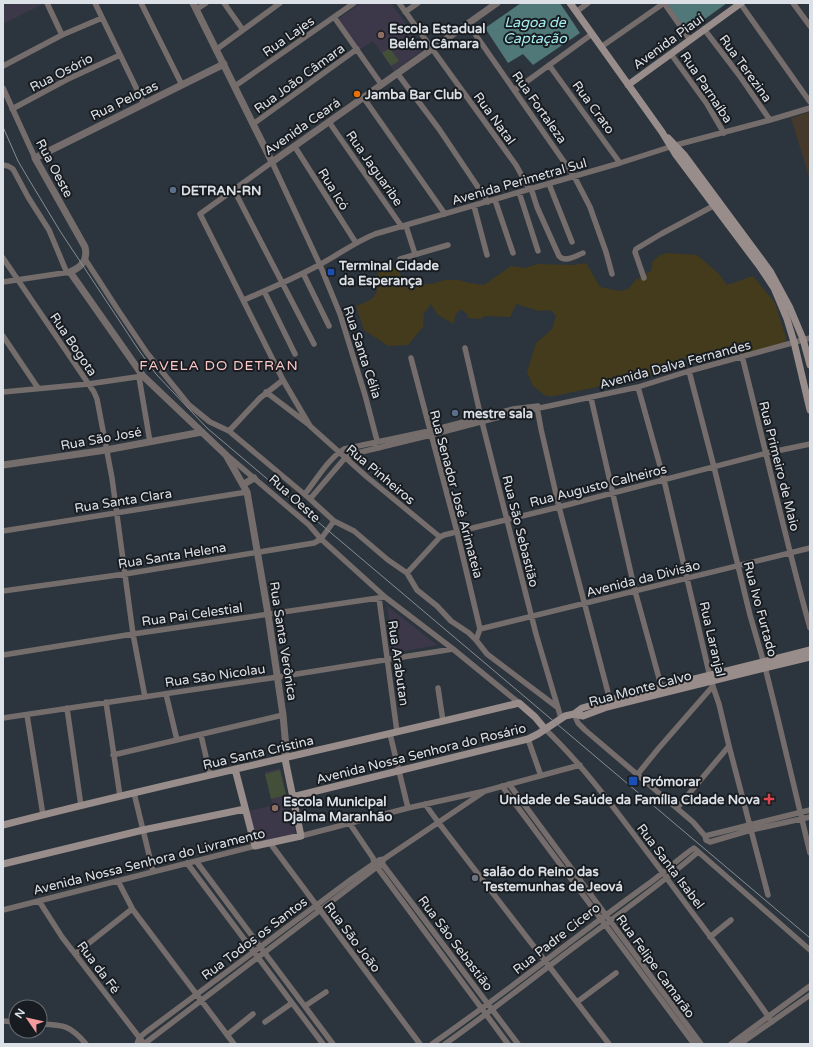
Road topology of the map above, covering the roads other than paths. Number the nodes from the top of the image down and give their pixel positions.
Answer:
1 (47, 3) edge
2 (95, 3) edge
3 (141, 3) edge
4 (206, 3) edge
5 (224, 3) edge
6 (280, 3) edge
7 (354, 3) edge
8 (399, 3) edge
9 (418, 3) edge
10 (497, 3) edge
11 (570, 3) edge
12 (588, 3) edge
13 (664, 3) edge
14 (740, 3) edge
15 (793, 3) edge
16 (195, 6) edge
17 (405, 12) junction
18 (576, 12) junction
19 (334, 17) junction
20 (102, 18) junction
21 (468, 24) junction
22 (810, 26) edge
23 (704, 29) junction
24 (243, 30) junction
25 (592, 34) junction
26 (62, 35) junction
27 (690, 40) junction
28 (601, 47) junction
29 (217, 49) junction
30 (357, 49) junction
31 (431, 49) junction
32 (671, 54) junction
33 (120, 55) junction
34 (224, 64) junction
35 (550, 65) junction
36 (3, 66) edge
37 (397, 73) junction
38 (381, 84) junction
39 (182, 85) junction
40 (628, 85) junction
41 (235, 86) junction
42 (3, 88) edge
43 (515, 90) junction
44 (363, 97) junction
45 (810, 102) edge
46 (144, 104) junction
47 (810, 108) edge
48 (12, 109) junction
49 (770, 120) junction
50 (329, 122) junction
51 (253, 124) junction
52 (724, 133) junction
53 (673, 146) junction
54 (295, 147) junction
55 (35, 158) junction
56 (272, 162) junction
57 (620, 163) junction
58 (3, 166) edge
59 (574, 176) junction
60 (549, 184) junction
61 (530, 189) junction
62 (234, 190) junction
63 (519, 192) junction
64 (495, 200) junction
65 (488, 202) junction
66 (717, 204) junction
67 (474, 206) junction
68 (200, 214) joint
69 (445, 214) junction
70 (404, 226) junction
71 (572, 242) dead end
72 (356, 243) junction
73 (448, 245) dead end
74 (538, 251) dead end
75 (512, 253) dead end
76 (583, 253) dead end
77 (415, 254) junction
78 (487, 255) dead end
79 (3, 258) edge
80 (85, 259) junction
81 (400, 259) dead end
82 (320, 265) junction
83 (69, 272) junction
84 (303, 273) junction
85 (612, 274) dead end
86 (644, 278) dead end
87 (17, 280) junction
88 (3, 282) edge
89 (282, 284) junction
90 (264, 291) junction
91 (244, 300) junction
92 (329, 326) dead end
93 (3, 336) edge
94 (806, 338) edge
95 (794, 342) junction
96 (314, 344) dead end
97 (465, 348) dead end
98 (295, 354) dead end
99 (742, 356) junction
100 (411, 358) dead end
101 (810, 365) edge
102 (690, 371) junction
103 (141, 376) junction
104 (283, 380) junction
105 (88, 384) junction
106 (638, 387) junction
107 (38, 388) junction
108 (3, 392) edge
109 (266, 392) junction
110 (591, 398) junction
111 (537, 407) junction
112 (810, 410) edge
113 (482, 420) junction
114 (310, 426) junction
115 (229, 431) junction
116 (202, 432) junction
117 (430, 433) junction
118 (378, 441) junction
119 (150, 442) junction
120 (810, 444) edge
121 (379, 448) junction
122 (106, 450) junction
123 (339, 452) junction
124 (767, 453) junction
125 (226, 455) junction
126 (345, 458) junction
127 (3, 465) edge
128 (714, 467) junction
129 (254, 478) junction
130 (664, 480) junction
131 (244, 484) junction
132 (247, 492) junction
133 (612, 493) junction
134 (305, 494) junction
135 (310, 499) junction
136 (559, 507) junction
137 (117, 512) junction
138 (508, 519) junction
139 (334, 521) junction
140 (3, 531) edge
141 (457, 532) junction
142 (440, 537) junction
143 (321, 539) junction
144 (810, 548) edge
145 (257, 552) junction
146 (790, 553) junction
147 (738, 566) junction
148 (407, 573) junction
149 (125, 574) junction
150 (687, 578) junction
151 (3, 591) edge
152 (635, 591) junction
153 (382, 598) junction
154 (584, 604) junction
155 (268, 614) junction
156 (532, 617) junction
157 (810, 628) edge
158 (480, 629) junction
159 (133, 634) junction
160 (477, 637) junction
161 (453, 649) junction
162 (810, 650) edge
163 (3, 655) edge
164 (810, 657) edge
165 (388, 659) junction
166 (764, 665) junction
167 (278, 677) junction
168 (711, 680) junction
169 (438, 688) dead end
170 (662, 690) junction
171 (166, 694) junction
172 (145, 697) junction
173 (610, 700) junction
174 (106, 702) junction
175 (519, 703) junction
176 (557, 706) junction
177 (66, 708) junction
178 (574, 714) junction
179 (27, 715) junction
180 (283, 715) junction
181 (3, 718) edge
182 (561, 718) junction
183 (443, 721) junction
184 (545, 729) junction
185 (394, 733) junction
186 (201, 735) junction
187 (528, 739) junction
188 (177, 740) junction
189 (729, 746) junction
190 (113, 755) junction
191 (285, 759) junction
192 (580, 765) junction
193 (235, 769) junction
194 (399, 772) junction
195 (210, 774) junction
196 (637, 775) junction
197 (541, 776) junction
198 (509, 784) junction
199 (502, 786) junction
200 (485, 791) junction
201 (134, 793) junction
202 (120, 796) junction
203 (292, 797) junction
204 (426, 804) junction
205 (81, 806) junction
206 (408, 808) junction
207 (677, 808) junction
208 (245, 809) junction
209 (810, 810) edge
210 (43, 815) junction
211 (801, 816) junction
212 (810, 817) edge
213 (438, 822) junction
214 (350, 824) junction
215 (3, 825) edge
216 (750, 828) junction
217 (143, 830) junction
218 (301, 836) junction
219 (705, 836) junction
220 (270, 843) junction
221 (254, 846) junction
222 (698, 852) junction
223 (810, 852) edge
224 (196, 861) junction
225 (378, 862) junction
226 (187, 863) junction
227 (3, 864) edge
228 (153, 871) junction
229 (665, 876) junction
230 (118, 881) junction
231 (768, 895) dead end
232 (39, 901) junction
233 (316, 906) junction
234 (132, 908) junction
235 (3, 910) edge
236 (320, 911) junction
237 (602, 916) junction
238 (732, 920) dead end
239 (607, 923) junction
240 (710, 937) junction
241 (439, 939) junction
242 (434, 943) junction
243 (260, 947) junction
244 (810, 950) edge
245 (254, 952) junction
246 (265, 953) junction
247 (75, 954) junction
248 (258, 957) junction
249 (545, 961) junction
250 (549, 966) junction
251 (616, 973) dead end
252 (810, 986) edge
253 (326, 992) dead end
254 (196, 994) junction
255 (810, 995) edge
256 (201, 1000) junction
257 (577, 1002) junction
258 (292, 1003) junction
259 (488, 1004) junction
260 (304, 1006) junction
261 (482, 1009) junction
262 (493, 1010) junction
263 (252, 1014) dead end
264 (486, 1015) junction
265 (768, 1016) junction
266 (313, 1018) junction
267 (265, 1022) dead end
268 (772, 1022) junction
269 (307, 1023) junction
270 (48, 1024) edge
271 (227, 1035) junction
272 (140, 1041) edge
273 (86, 1044) edge
274 (136, 1044) edge
275 (144, 1044) edge
276 (234, 1044) edge
277 (323, 1044) edge
278 (333, 1044) edge
279 (420, 1044) edge
280 (432, 1044) edge
281 (445, 1044) edge
282 (508, 1044) edge
283 (518, 1044) edge
284 (609, 1044) edge
285 (694, 1044) edge
286 (701, 1044) edge
287 (731, 1044) edge
288 (740, 1044) edge

1 - 26 street
2 - 20 street
3 - 39 street
4 - 16 street
5 - 24 street
6 - 24 street
7 - 19 street, Rua Lajes
8 - 17 street, Rua Natal
9 - 17 street
10 - 21 street, Avenida Ceará
11 - 18 main road
12 - 18 street
13 - 27 street, Rua Parnaíba
13 - 28 street
14 - 23 main road, Avenida Piauí
14 - 45 street
15 - 22 street
16 - 29 street
17 - 31 street, Rua Natal
18 - 25 main road
19 - 30 street
19 - 41 street, Rua Lajes
20 - 26 street
20 - 33 street
21 - 31 street, Avenida Ceará
21 - 43 street, Rua Fortaleza
23 - 27 main road, Avenida Piauí
23 - 49 street, Rua Terezina
24 - 29 street
25 - 28 main road
25 - 35 street
26 - 36 street
27 - 32 main road, Avenida Piauí
28 - 40 main road
29 - 34 street
30 - 38 street
30 - 51 street, Rua João Câmara
31 - 37 street, Avenida Ceará
31 - 61 street, Rua Natal
32 - 40 main road, Avenida Piauí
32 - 52 street, Rua Parnaíba
33 - 46 street
33 - 48 street, Rua Osório
34 - 39 street, Rua Pelotas
34 - 41 street
35 - 43 street
35 - 57 street, Rua Crato
37 - 38 street, Avenida Ceará
37 - 65 street
38 - 44 street, Avenida Ceará
39 - 46 street, Rua Pelotas
40 - 53 main road
41 - 51 street
42 - 48 street, Rua Oeste
43 - 59 street, Rua Fortaleza
44 - 50 street, Avenida Ceará
44 - 69 street
46 - 55 street, Rua Pelotas
47 - 49 street, Avenida Perimetral Sul
48 - 55 street, Rua Oeste
49 - 52 street, Avenida Perimetral Sul
50 - 54 street, Avenida Ceará
50 - 70 street, Rua Jaguaribe
51 - 56 street
52 - 53 street, Avenida Perimetral Sul
53 - 57 street, Avenida Perimetral Sul
53 - 66 main road
54 - 56 street, Avenida Ceará
54 - 72 street, Rua Icó
55 - 80 street, Rua Oeste
56 - 62 street, Avenida Ceará
56 - 82 street, Rua Santa Célia
57 - 59 street, Avenida Perimetral Sul
58 - 83 street, Rua Oeste
59 - 60 street, Avenida Perimetral Sul
59 - 85 street, Rua Fortaleza
60 - 61 street, Avenida Perimetral Sul
60 - 71 street
61 - 63 street, Avenida Perimetral Sul
61 - 76 street, Rua Natal
62 - 68 street, Avenida Ceará
62 - 89 street
63 - 64 street, Avenida Perimetral Sul
63 - 74 street
64 - 65 street, Avenida Perimetral Sul
64 - 75 street
65 - 67 street, Avenida Perimetral Sul
66 - 86 street
66 - 94 main road
66 - 95 main road
67 - 69 street, Avenida Perimetral Sul
67 - 78 street
68 - 91 street, Rua Pinheiros
69 - 70 street, Avenida Perimetral Sul
70 - 72 street, Avenida Perimetral Sul
70 - 77 street, Rua Jaguaribe
72 - 82 street, Avenida Perimetral Sul
73 - 77 street
77 - 81 street
79 - 87 street, Rua Bogota
80 - 83 street
80 - 115 street, Rua Oeste
82 - 84 street, Avenida Perimetral Sul
82 - 118 street, Rua Santa Célia
83 - 87 street
83 - 103 street, Rua Oeste
84 - 89 street, Avenida Perimetral Sul
84 - 92 street
87 - 88 street
87 - 105 street, Rua Bogota
89 - 90 street, Avenida Perimetral Sul
89 - 96 street
90 - 91 street, Avenida Perimetral Sul
90 - 98 street
91 - 104 street, Rua Pinheiros
93 - 107 street
94 - 95 street, Avenida Dalva Fernandes
94 - 101 main road
95 - 99 street, Avenida Dalva Fernandes
95 - 112 main road
97 - 113 street, Rua São Sebastião
99 - 102 street, Avenida Dalva Fernandes
99 - 124 street, Rua Primeiro de Maio
100 - 117 street, Rua Senador José Arimateia
102 - 106 street, Avenida Dalva Fernandes
102 - 128 street, Rua Ivo Furtado
103 - 105 street
103 - 116 street, Rua Oeste
103 - 119 street
104 - 109 street
104 - 114 street, Rua Pinheiros
105 - 107 street
105 - 122 street, Rua Bogota
106 - 110 street, Avenida Dalva Fernandes
106 - 130 street, Rua Laranjal
107 - 108 street
109 - 114 street, Rua Pinheiros
109 - 115 street
110 - 111 street, Avenida Dalva Fernandes
110 - 133 street
111 - 113 street, Avenida Dalva Fernandes
111 - 136 street
113 - 117 street, Avenida Dalva Fernandes
113 - 138 street, Rua São Sebastião
114 - 123 street, Rua Pinheiros
115 - 134 street, Rua Oeste
116 - 119 street, Rua São José
116 - 125 street, Rua Oeste
117 - 118 street, Avenida Dalva Fernandes
117 - 121 street, Avenida Dalva Fernandes
117 - 141 street, Rua Senador José Arimateia
118 - 121 street, Rua Santa Célia
118 - 123 street, Avenida Dalva Fernandes
119 - 122 street, Rua São José
120 - 124 street, Rua Augusto Calheiros
121 - 126 street, Avenida Dalva Fernandes
122 - 127 street, Rua São José
122 - 137 street, Rua Bogota
123 - 126 street, Rua Pinheiros
123 - 134 street
124 - 128 street, Rua Augusto Calheiros
124 - 146 street, Rua Primeiro de Maio
125 - 129 street, Rua Oeste
125 - 131 street, Rua Santa Verônica
126 - 135 street, Avenida Dalva Fernandes
126 - 142 street, Rua Pinheiros
128 - 130 street, Rua Augusto Calheiros
128 - 147 street, Rua Ivo Furtado
129 - 131 street
129 - 143 street, Rua Oeste
130 - 133 street, Rua Augusto Calheiros
130 - 150 street, Rua Laranjal
131 - 132 street, Rua Santa Verônica
132 - 137 street, Rua Santa Clara
132 - 145 street, Rua Santa Verônica
133 - 136 street, Rua Augusto Calheiros
133 - 152 street
134 - 135 street, Rua Oeste
135 - 139 street, Rua Oeste
136 - 138 street, Rua Augusto Calheiros
136 - 154 street
137 - 140 street, Rua Santa Clara
137 - 149 street, Rua Bogota
138 - 141 street, Rua Augusto Calheiros
138 - 156 street, Rua São Sebastião
139 - 143 street
139 - 148 street, Rua Oeste
141 - 142 street, Rua Augusto Calheiros
141 - 158 street, Rua Senador José Arimateia
142 - 148 street
143 - 145 street, Rua Santa Helena
143 - 153 street, Rua Oeste
144 - 146 street, Avenida da Divisão
145 - 149 street, Rua Santa Helena
145 - 155 street, Rua Santa Verônica
146 - 147 street, Avenida da Divisão
146 - 157 street, Rua Primeiro de Maio
147 - 150 street, Avenida da Divisão
147 - 166 street, Rua Ivo Furtado
148 - 160 street, Rua Oeste
149 - 151 street, Rua Santa Helena
149 - 159 street, Rua Bogota
150 - 152 street, Avenida da Divisão
150 - 168 street, Rua Laranjal
152 - 154 street, Avenida da Divisão
152 - 170 street
153 - 155 street, Rua Pai Celestial
153 - 161 street, Rua Oeste
153 - 165 street, Rua Arabutan
154 - 156 street, Avenida da Divisão
154 - 173 street
155 - 159 street, Rua Pai Celestial
155 - 167 street, Rua Santa Verônica
156 - 158 street, Avenida da Divisão
156 - 176 street, Rua São Sebastião
158 - 160 street
159 - 163 street, Rua Pai Celestial
159 - 172 street, Rua Bogota
160 - 176 street, Rua Oeste
161 - 165 street, Rua São Nicolau
161 - 175 street, Rua Oeste
162 - 166 main road, Rua Monte Calvo
164 - 166 main road, Rua Monte Calvo
165 - 167 street, Rua São Nicolau
165 - 185 street, Rua Arabutan
166 - 168 main road, Rua Monte Calvo
166 - 211 street, Rua Ivo Furtado
167 - 171 street, Rua São Nicolau
167 - 180 street, Rua Santa Verônica
168 - 170 main road, Rua Monte Calvo
168 - 189 street, Rua Laranjal
168 - 196 street
169 - 183 street
170 - 173 main road, Rua Monte Calvo
170 - 178 main road, Rua Monte Calvo
171 - 172 street, Rua São Nicolau
171 - 188 street
172 - 174 street, Rua São Nicolau
173 - 178 main road, Rua Monte Calvo
174 - 177 street, Rua São Nicolau
174 - 190 street
175 - 183 main road, Rua Santa Cristina
175 - 184 main road, Rua Oeste
176 - 182 street, Rua São Sebastião
177 - 179 street, Rua São Nicolau
177 - 205 street
178 - 182 main road, Avenida Nossa Senhora do Rosário
178 - 196 street
179 - 181 street, Rua São Nicolau
179 - 210 street
180 - 186 street
180 - 191 street, Rua Santa Verônica
182 - 184 main road, Avenida Nossa Senhora do Rosário
183 - 185 main road, Rua Santa Cristina
184 - 187 main road, Avenida Nossa Senhora do Rosário
184 - 192 street, Rua Santa Isabel
185 - 191 main road, Rua Santa Cristina
185 - 194 street, Rua Arabutan
186 - 188 street
186 - 195 street
187 - 194 main road, Avenida Nossa Senhora do Rosário
187 - 197 street
188 - 190 street
189 - 207 street
189 - 216 street, Rua Laranjal
190 - 202 street
191 - 193 main road, Rua Santa Cristina
191 - 203 main road, Rua Santa Verônica
192 - 197 street, Avenida Nossa Senhora do Livramento
192 - 229 street, Rua Santa Isabel
193 - 195 main road, Rua Santa Cristina
193 - 208 main road
194 - 203 main road, Avenida Nossa Senhora do Rosário
194 - 206 street, Rua Arabutan
195 - 201 main road, Rua Santa Cristina
196 - 207 street
197 - 198 street, Avenida Nossa Senhora do Livramento
198 - 199 street, Avenida Nossa Senhora do Livramento
198 - 237 street, Rua Felipe Camarão
199 - 200 street, Avenida Nossa Senhora do Livramento
199 - 237 street, Rua Felipe Camarão
200 - 204 street, Avenida Nossa Senhora do Livramento
200 - 213 street, Rua Todos os Santos
201 - 202 main road, Rua Santa Cristina
201 - 217 street
202 - 205 main road, Rua Santa Cristina
203 - 218 main road, Rua Santa Verônica
204 - 206 street, Avenida Nossa Senhora do Livramento
204 - 213 street
205 - 210 main road, Rua Santa Cristina
206 - 214 street, Avenida Nossa Senhora do Livramento
207 - 219 street
208 - 217 main road
208 - 221 main road
209 - 211 street
210 - 215 main road, Rua Santa Cristina
211 - 212 street
211 - 216 street
211 - 223 street, Rua Ivo Furtado
213 - 225 street, Rua Todos os Santos
213 - 249 street
214 - 218 street, Avenida Nossa Senhora do Livramento
214 - 225 street, Rua São Sebastião
216 - 219 street
216 - 219 street
216 - 231 street, Rua Laranjal
217 - 227 main road
217 - 228 street
218 - 220 main road, Avenida Nossa Senhora do Livramento
220 - 221 main road, Avenida Nossa Senhora do Livramento
220 - 233 street, Rua São João
221 - 224 street, Avenida Nossa Senhora do Livramento
222 - 229 street, Rua Padre Cícero
222 - 229 street, Rua Padre Cícero
222 - 244 street
224 - 226 street, Avenida Nossa Senhora do Livramento
224 - 243 street
225 - 233 street, Rua Todos os Santos
225 - 236 street, Rua Todos os Santos
225 - 241 street, Rua São Sebastião
225 - 242 street, Rua São Sebastião
226 - 228 street, Avenida Nossa Senhora do Livramento
226 - 245 street
228 - 230 street, Avenida Nossa Senhora do Livramento
229 - 237 street, Rua Padre Cícero
229 - 239 street, Rua Padre Cícero
229 - 240 street, Rua Santa Isabel
230 - 232 street, Avenida Nossa Senhora do Livramento
230 - 234 street
232 - 235 street, Avenida Nossa Senhora do Livramento
232 - 247 street, Rua da Fé
233 - 236 street, Rua São João
233 - 243 street, Rua Todos os Santos
234 - 247 street
234 - 254 street
236 - 246 street, Rua Todos os Santos
236 - 279 street, Rua São João
237 - 239 street, Rua Felipe Camarão
237 - 249 street, Rua Padre Cícero
238 - 240 street
239 - 250 street, Rua Padre Cícero
239 - 285 street, Rua Felipe Camarão
239 - 286 street, Rua Felipe Camarão
240 - 265 street, Rua Santa Isabel
241 - 242 street
241 - 259 street, Rua São Sebastião
242 - 261 street, Rua São Sebastião
243 - 245 street, Rua Todos os Santos
243 - 246 street
245 - 248 street
245 - 254 street, Rua Todos os Santos
246 - 248 street, Rua Todos os Santos
246 - 260 street
247 - 272 street, Rua da Fé
248 - 256 street, Rua Todos os Santos
248 - 258 street
249 - 250 street
249 - 259 street, Rua Padre Cícero
250 - 257 street
250 - 262 street, Rua Padre Cícero
251 - 257 street
252 - 265 street
253 - 260 street
254 - 256 street
254 - 272 street, Rua Todos os Santos
255 - 268 street
256 - 271 street
256 - 275 street, Rua Todos os Santos
257 - 284 street
258 - 267 street
258 - 269 street
259 - 261 street, Rua Padre Cícero
259 - 262 street, Rua São Sebastião
260 - 266 street
261 - 264 street, Rua São Sebastião
261 - 280 street, Rua Padre Cícero
262 - 264 street, Rua Padre Cícero
262 - 283 street, Rua São Sebastião
263 - 271 street
264 - 281 street, Rua Padre Cícero
264 - 282 street, Rua São Sebastião
265 - 268 street, Rua Santa Isabel
265 - 287 street
266 - 269 street
266 - 278 street
268 - 288 street
269 - 277 street
270 - 273 street
271 - 276 street
272 - 274 street
272 - 275 street, Rua da Fé

